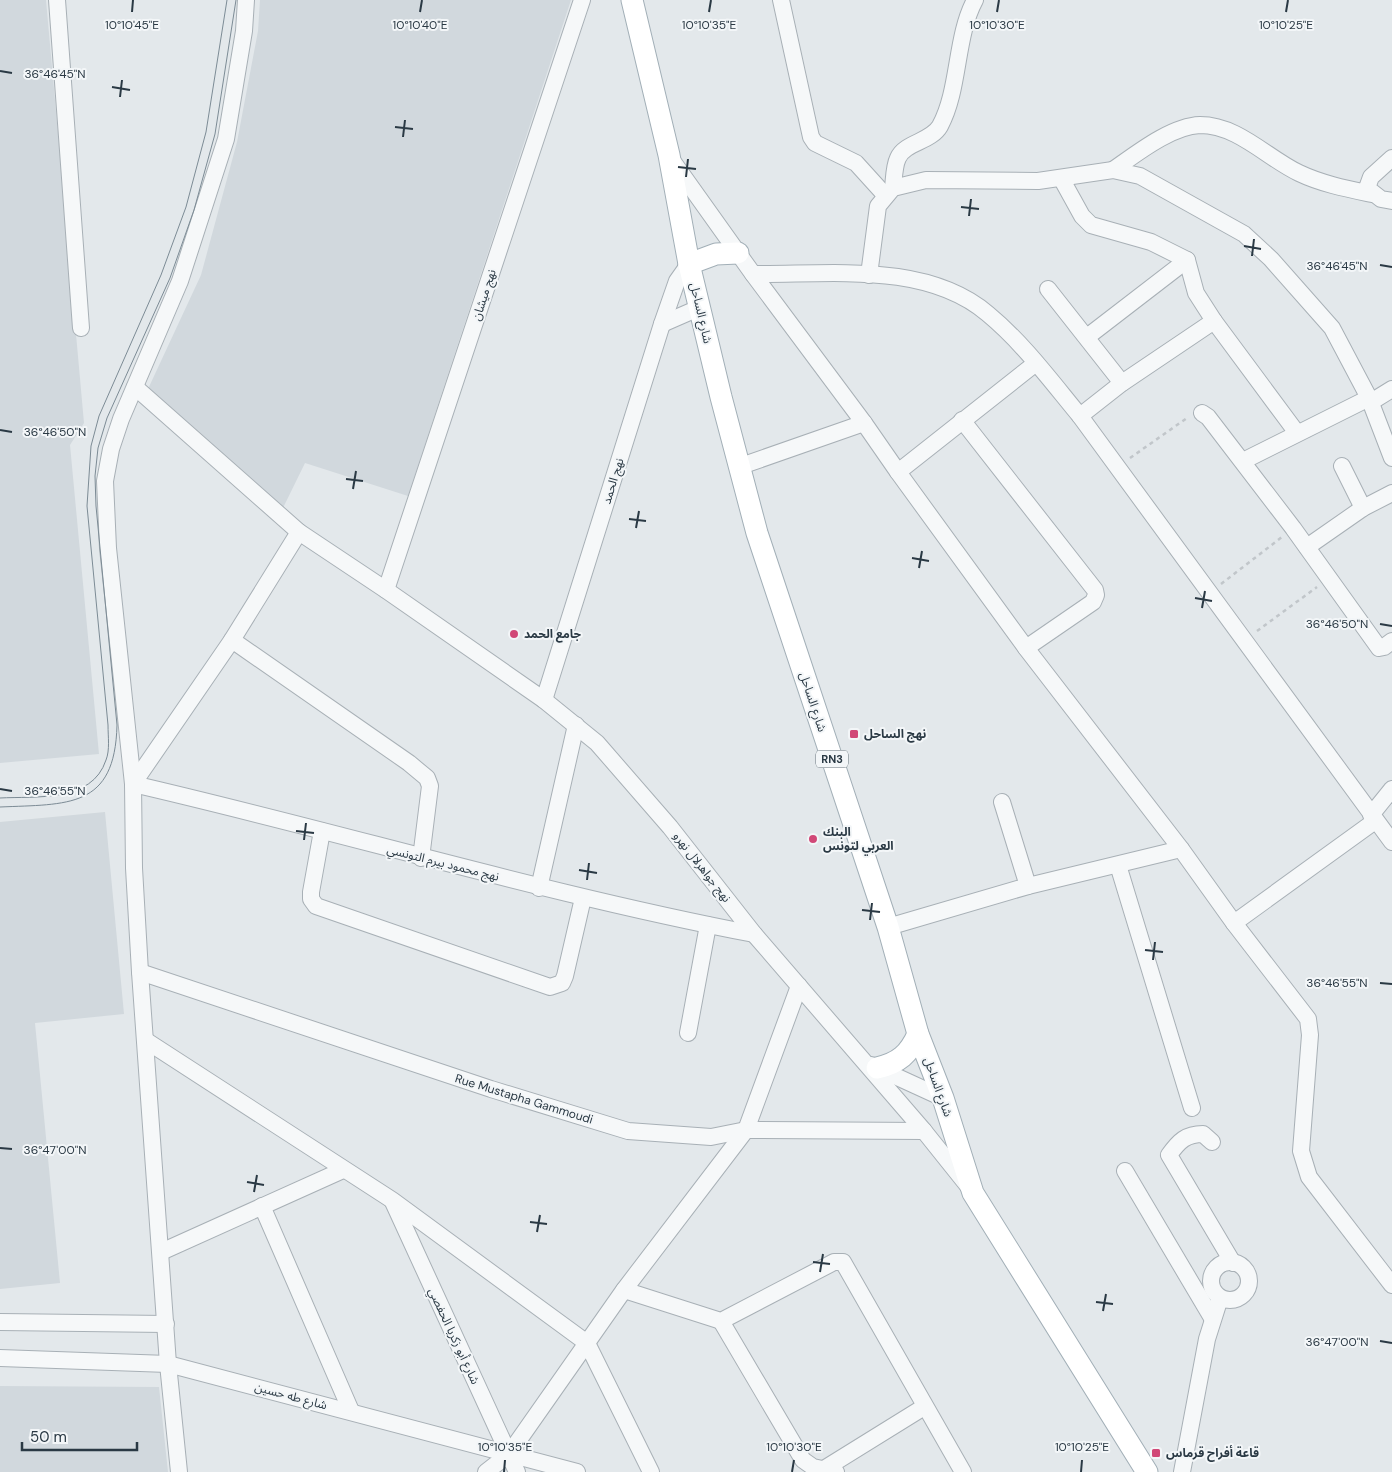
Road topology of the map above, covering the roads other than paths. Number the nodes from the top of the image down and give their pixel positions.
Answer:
1 (57, 0) edge
2 (246, 0) edge
3 (582, 0) edge
4 (632, 0) edge
5 (780, 0) edge
6 (975, 0) edge
7 (669, 155) junction
8 (1392, 158) edge
9 (1113, 170) junction
10 (1061, 178) junction
11 (889, 192) junction
12 (1372, 194) junction
13 (1392, 201) edge
14 (738, 253) junction
15 (1187, 260) junction
16 (689, 264) junction
17 (753, 274) junction
18 (869, 275) junction
19 (1048, 289) dead end
20 (701, 307) junction
21 (1214, 321) junction
22 (662, 324) junction
23 (81, 328) dead end
24 (1087, 337) junction
25 (1036, 363) junction
26 (1122, 384) junction
27 (135, 387) junction
28 (1392, 388) edge
29 (1370, 400) junction
30 (1202, 413) road end
31 (1080, 416) junction
32 (962, 420) junction
33 (864, 423) junction
34 (1297, 433) junction
35 (1392, 458) edge
36 (1243, 461) junction
37 (1342, 466) dead end
38 (738, 467) junction
39 (898, 472) junction
40 (1392, 493) edge
41 (1363, 508) junction
42 (299, 532) junction
43 (1306, 547) junction
44 (386, 590) junction
45 (232, 640) junction
46 (1392, 641) edge
47 (1026, 648) junction
48 (544, 700) junction
49 (576, 725) junction
50 (133, 784) junction
51 (1392, 790) edge
52 (1002, 802) dead end
53 (1373, 818) junction
54 (322, 831) junction
55 (1392, 842) edge
56 (1181, 849) junction
57 (421, 858) junction
58 (1118, 865) junction
59 (1028, 886) junction
60 (539, 888) junction
61 (583, 898) junction
62 (1234, 923) junction
63 (708, 925) junction
64 (888, 927) junction
65 (754, 934) junction
66 (140, 972) junction
67 (799, 986) junction
68 (688, 1033) dead end
69 (918, 1034) junction
70 (146, 1040) junction
71 (871, 1065) junction
72 (943, 1098) junction
73 (1192, 1108) dead end
74 (746, 1130) junction
75 (924, 1131) junction
76 (1212, 1142) dead end
77 (343, 1170) junction
78 (1125, 1171) dead end
79 (973, 1193) junction
80 (392, 1200) junction
81 (262, 1206) junction
82 (161, 1252) junction
83 (1233, 1263) junction
84 (1392, 1284) edge
85 (624, 1290) junction
86 (1220, 1298) junction
87 (1212, 1318) junction
88 (721, 1321) junction
89 (0, 1322) edge
90 (166, 1324) junction
91 (587, 1343) junction
92 (0, 1358) edge
93 (168, 1364) junction
94 (924, 1407) junction
95 (351, 1411) junction
96 (509, 1454) junction
97 (830, 1470) edge
98 (179, 1472) edge
99 (486, 1472) edge
100 (506, 1472) edge
101 (517, 1472) edge
102 (577, 1472) edge
103 (651, 1472) edge
104 (963, 1472) edge
105 (1147, 1472) edge
106 (1182, 1472) edge

1 - 23 street
2 - 27 street
3 - 44 street, نهج ميشان
4 - 7 main road, شارع الساحل / RN3
5 - 11 street
6 - 11 street
7 - 14 street
7 - 16 main road, شارع الساحل / RN3
8 - 12 street
9 - 10 street
9 - 12 street
9 - 29 street
10 - 11 street
10 - 15 street
11 - 18 street
12 - 13 street
14 - 16 main road
14 - 17 street
15 - 21 street
15 - 24 street
16 - 20 main road, شارع الساحل / RN3
16 - 22 street, نهج الحمد
17 - 18 street
17 - 33 street
18 - 25 street
19 - 24 street
20 - 22 street
20 - 38 main road, شارع الساحل / RN3
21 - 26 street
21 - 34 street
22 - 48 street, نهج الحمد
24 - 26 street
25 - 31 street
25 - 32 street
26 - 31 street
27 - 42 street, نهج جواهرلال نهرو
27 - 50 street
28 - 29 street
29 - 34 street
29 - 35 street
30 - 36 street
31 - 53 street
32 - 39 street
32 - 47 street
33 - 38 street
33 - 39 street
34 - 36 street
36 - 43 street
37 - 41 street
38 - 64 main road, شارع الساحل / RN3
39 - 47 street
40 - 41 street
41 - 43 street
42 - 44 street, نهج جواهرلال نهرو
42 - 45 street
43 - 46 street
44 - 48 street, نهج جواهرلال نهرو
45 - 50 street
45 - 57 street
47 - 56 street
48 - 49 street, نهج جواهرلال نهرو
49 - 60 street
49 - 65 street, نهج جواهرلال نهرو
50 - 54 street, نهج محمود بيرم التونسي
50 - 66 street
51 - 53 street
52 - 59 street
53 - 55 street
53 - 62 street
54 - 57 street, نهج محمود بيرم التونسي
54 - 61 street
56 - 58 street
56 - 62 street
57 - 60 street, نهج محمود بيرم التونسي
58 - 59 street
58 - 73 street
59 - 64 street
60 - 61 street, نهج محمود بيرم التونسي
61 - 63 street, نهج محمود بيرم التونسي
62 - 84 street
63 - 65 street, نهج محمود بيرم التونسي
63 - 68 street
64 - 69 main road, شارع الساحل / RN3
65 - 67 street, نهج جواهرلال نهرو
66 - 70 street
66 - 74 street, Rue Mustapha Gammoudi
67 - 71 street, نهج جواهرلال نهرو
67 - 74 street
69 - 71 main road
69 - 72 main road, شارع الساحل / RN3
70 - 77 street
70 - 82 street
71 - 72 street
71 - 75 street, نهج جواهرلال نهرو
72 - 79 main road, شارع الساحل / RN3
74 - 75 street, Rue Mustapha Gammoudi
74 - 85 street
75 - 79 street, نهج جواهرلال نهرو
76 - 83 street
77 - 80 street
77 - 81 street
78 - 87 street
79 - 105 main road, شارع الساحل / RN3
80 - 91 street
80 - 96 street, شارع أبو زكريا الحفصي
81 - 82 street
81 - 95 street
82 - 90 street
83 - 86 street
83 - 86 street
85 - 88 street
85 - 91 street
86 - 87 street
87 - 106 street
88 - 94 street
88 - 97 street
89 - 90 street
90 - 93 street
91 - 96 street
91 - 103 street
92 - 93 street, شارع طه حسين
93 - 95 street, شارع طه حسين
93 - 98 street
94 - 97 street
94 - 104 street
95 - 96 street, شارع طه حسين
96 - 99 street
96 - 100 street
96 - 101 street, شارع أبو زكريا الحفصي
96 - 102 street, شارع طه حسين

